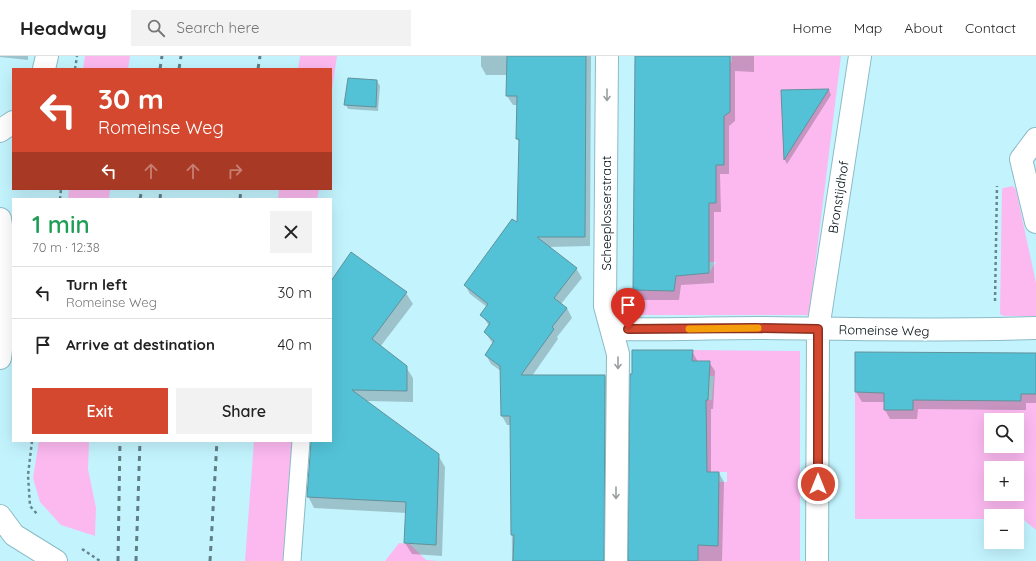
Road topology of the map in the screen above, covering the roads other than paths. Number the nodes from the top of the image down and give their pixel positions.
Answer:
1 (47, 56) edge
2 (607, 56) edge
3 (861, 59) edge
4 (44, 68) edge
5 (12, 123) edge
6 (0, 131) edge
7 (1036, 139) edge
8 (0, 218) edge
9 (1036, 222) edge
10 (1036, 328) edge
11 (612, 329) junction
12 (818, 329) junction
13 (0, 358) edge
14 (301, 442) edge
15 (0, 516) edge
16 (45, 558) edge
17 (292, 561) edge
18 (616, 561) edge
19 (817, 561) edge

1 - 4 street
2 -> 11 street, Scheeplosserstraat
3 - 12 street, Bronstijdhof
5 - 6 street
7 - 9 street
8 - 13 street
10 - 12 street, Romeinse Weg
11 - 12 street, Romeinse Weg
11 -> 18 street, Scheeplosserstraat
12 - 19 street, Bronstijdhof
14 - 17 lane
15 - 16 street

